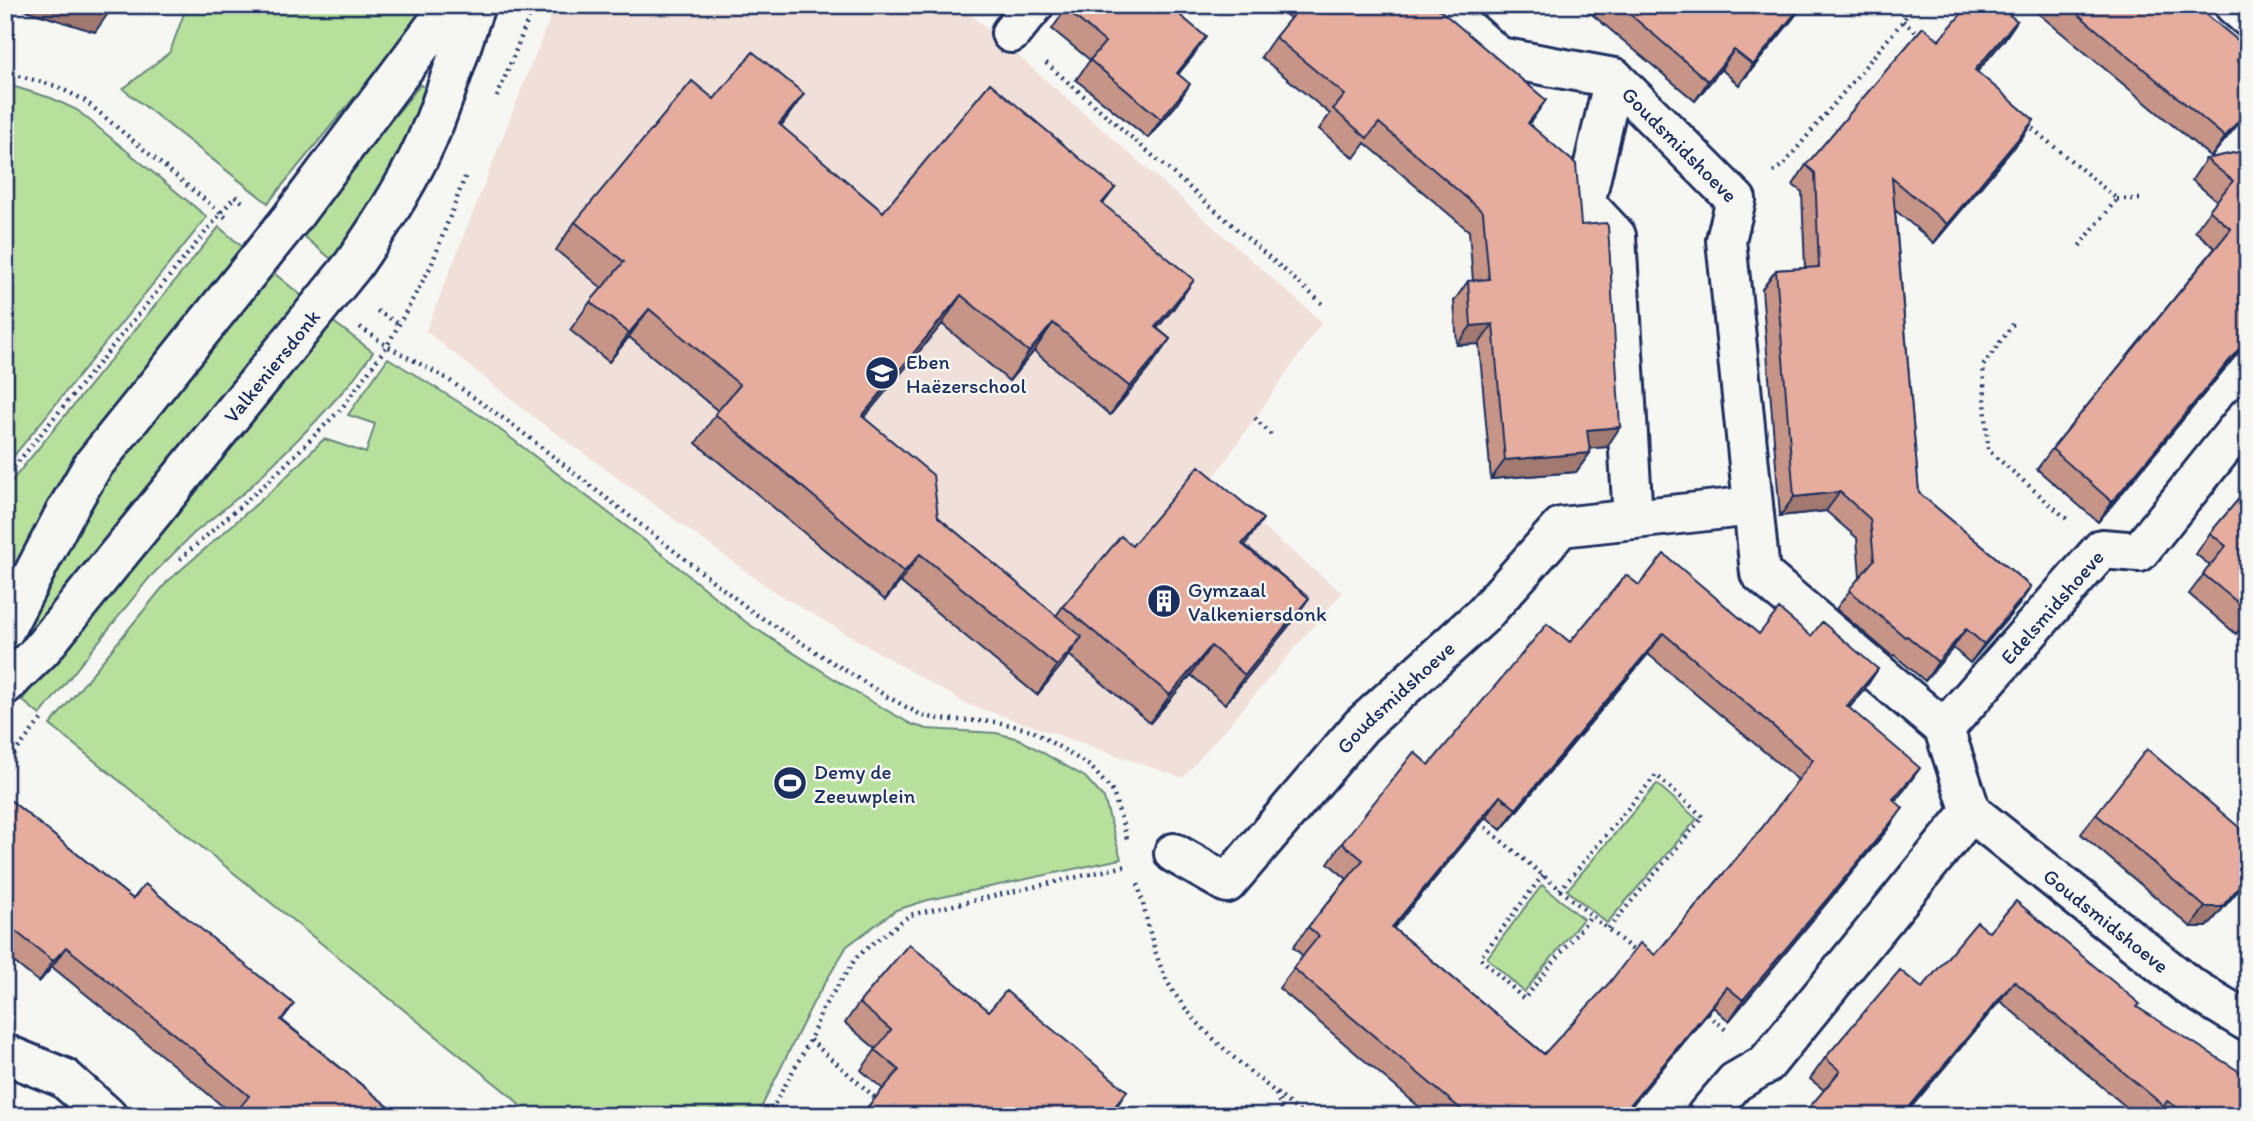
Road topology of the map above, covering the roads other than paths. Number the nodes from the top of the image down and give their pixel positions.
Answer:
1 (451, 5) edge
2 (475, 5) edge
3 (1440, 5) edge
4 (2234, 5) edge
5 (2248, 17) edge
6 (1614, 78) junction
7 (2248, 415) edge
8 (1753, 506) junction
9 (1633, 519) junction
10 (5, 629) edge
11 (5, 685) edge
12 (1944, 729) junction
13 (1971, 813) junction
14 (1174, 853) dead end
15 (2248, 1022) edge
16 (5, 1054) edge
17 (107, 1116) edge
18 (1706, 1116) edge

1 - 10 street
2 - 11 street, Valkeniersdonk
3 - 6 street, Goudsmidshoeve
4 - 5 street
6 - 8 street, Goudsmidshoeve
6 - 9 street, Goudsmidshoeve
7 - 12 street, Edelsmidshoeve
8 - 9 street, Goudsmidshoeve
8 - 12 street, Goudsmidshoeve
9 - 14 street, Goudsmidshoeve
12 - 13 street
13 - 15 street, Goudsmidshoeve
13 - 18 street
16 - 17 street

